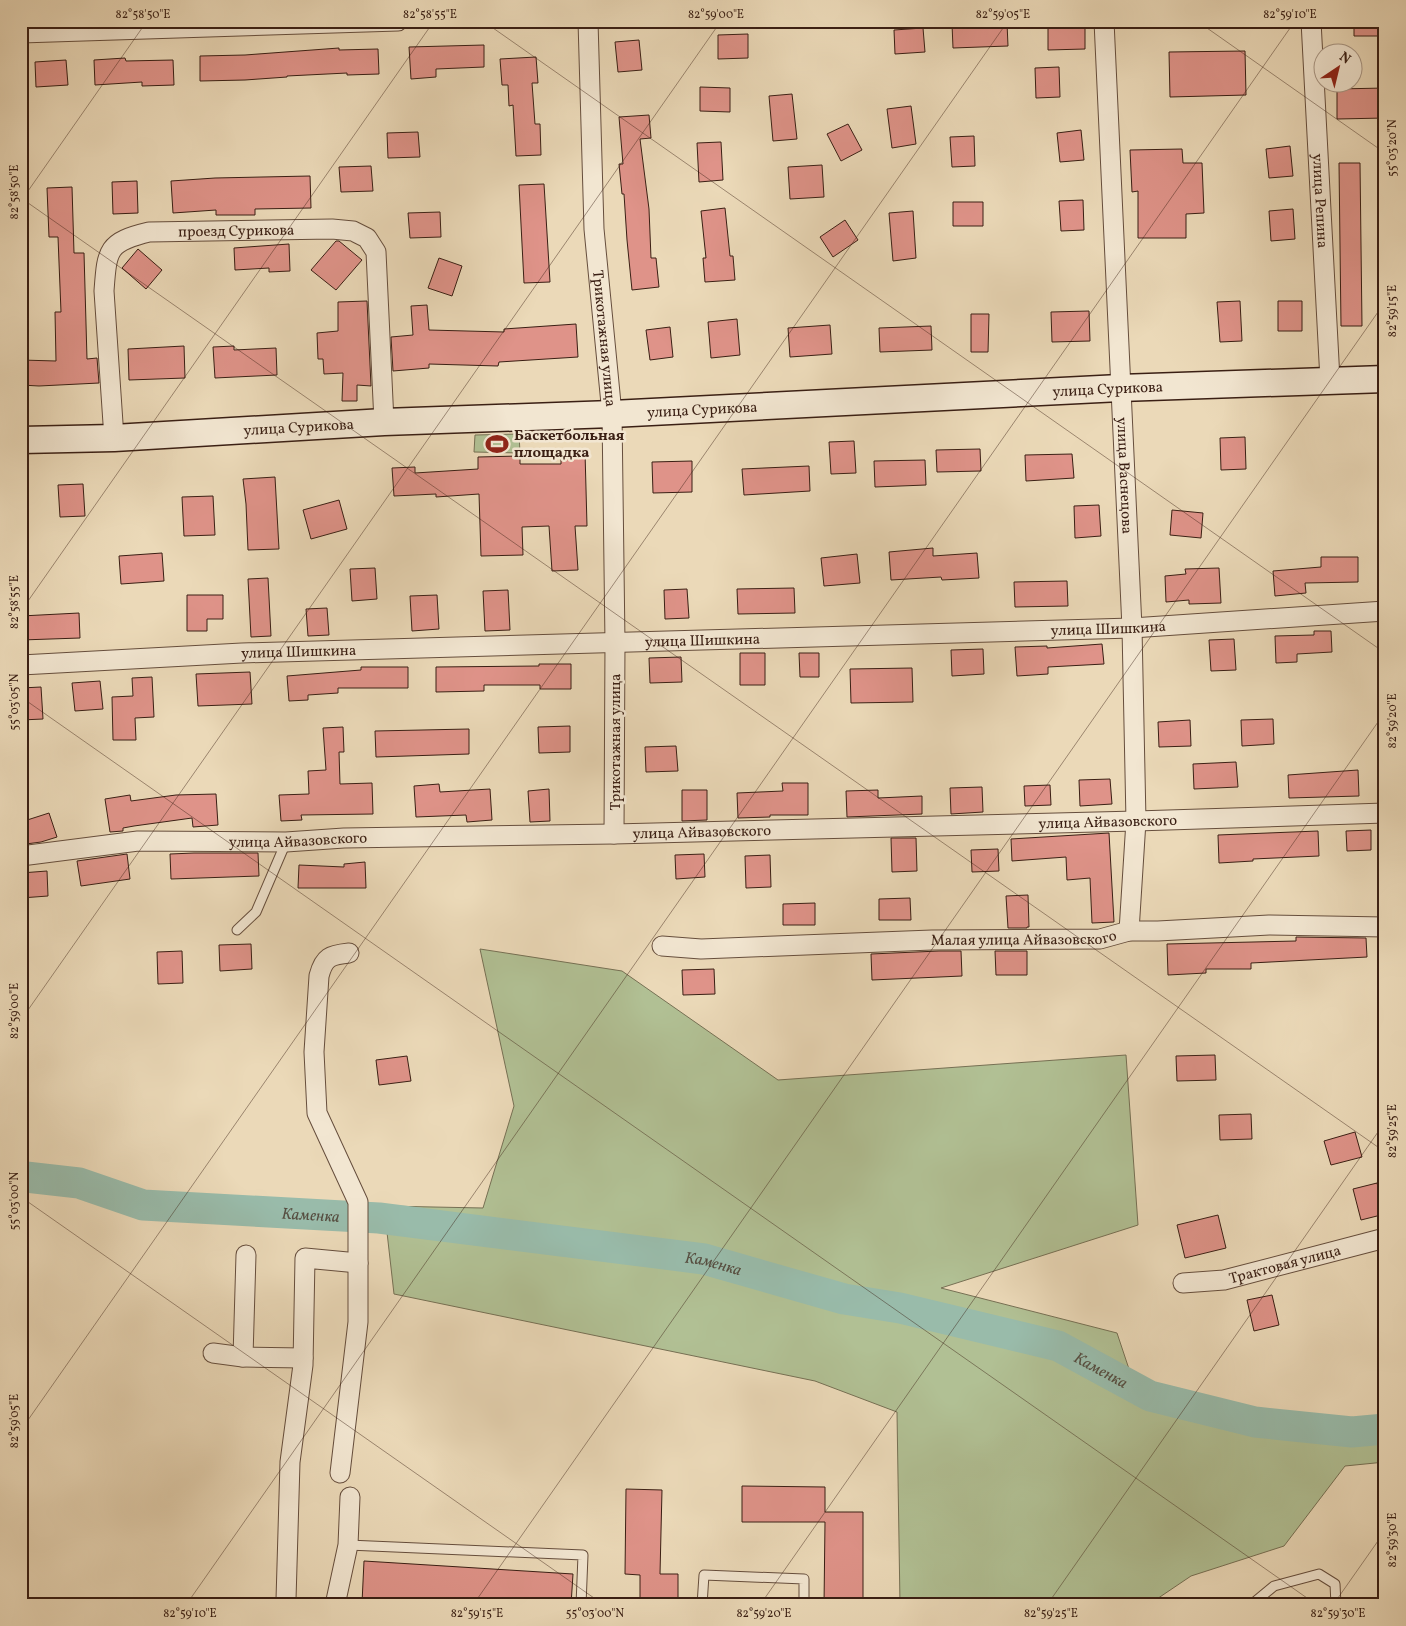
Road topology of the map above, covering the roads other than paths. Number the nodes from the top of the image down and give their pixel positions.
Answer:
1 (398, 21) edge
2 (588, 21) edge
3 (1104, 21) edge
4 (1311, 21) edge
5 (21, 33) edge
6 (1385, 379) edge
7 (1330, 380) junction
8 (1120, 388) junction
9 (612, 414) junction
10 (384, 422) junction
11 (114, 438) junction
12 (21, 440) edge
13 (1385, 611) edge
14 (1132, 628) junction
15 (615, 643) junction
16 (21, 665) edge
17 (1385, 813) edge
18 (1136, 821) junction
19 (614, 834) junction
20 (286, 842) junction
21 (21, 856) edge
22 (1385, 927) edge
23 (237, 930) dead end
24 (1130, 931) junction
25 (662, 946) dead end
26 (349, 953) dead end
27 (1385, 1238) edge
28 (246, 1255) dead end
29 (358, 1263) junction
30 (1183, 1283) dead end
31 (213, 1354) dead end
32 (243, 1357) junction
33 (303, 1358) junction
34 (340, 1473) dead end
35 (350, 1497) dead end
36 (348, 1545) junction
37 (284, 1605) edge
38 (335, 1605) edge
39 (581, 1605) edge
40 (702, 1605) edge
41 (804, 1605) edge
42 (1251, 1605) edge
43 (1336, 1605) edge

1 - 5 street
2 - 9 street, Трикотажная улица
3 - 8 street, улица Васнецова
4 - 7 street, улица Репина
6 - 7 street, улица Сурикова
7 - 8 street, улица Сурикова
8 - 9 street, улица Сурикова
8 - 14 street, улица Васнецова
9 - 10 street, улица Сурикова
9 - 15 street, Трикотажная улица
10 - 11 street, улица Сурикова
10 - 11 street, проезд Сурикова
11 - 12 street, улица Сурикова
13 - 14 street, улица Шишкина
14 - 15 street, улица Шишкина
14 - 18 street, улица Васнецова
15 - 16 street, улица Шишкина
15 - 19 street, Трикотажная улица
17 - 18 street, улица Айвазовского
18 - 19 street, улица Айвазовского
18 - 24 street, улица Васнецова
19 - 20 street, улица Айвазовского
20 - 21 street, улица Айвазовского
20 - 23 lane
22 - 24 street, Малая улица Айвазовского
24 - 25 street, Малая улица Айвазовского
26 - 29 street
27 - 30 street, Трактовая улица
28 - 32 street
29 - 33 street
29 - 34 street
31 - 32 street
32 - 33 street
33 - 37 street
35 - 36 street
36 - 38 street
36 - 39 lane
40 - 41 lane
42 - 43 lane

